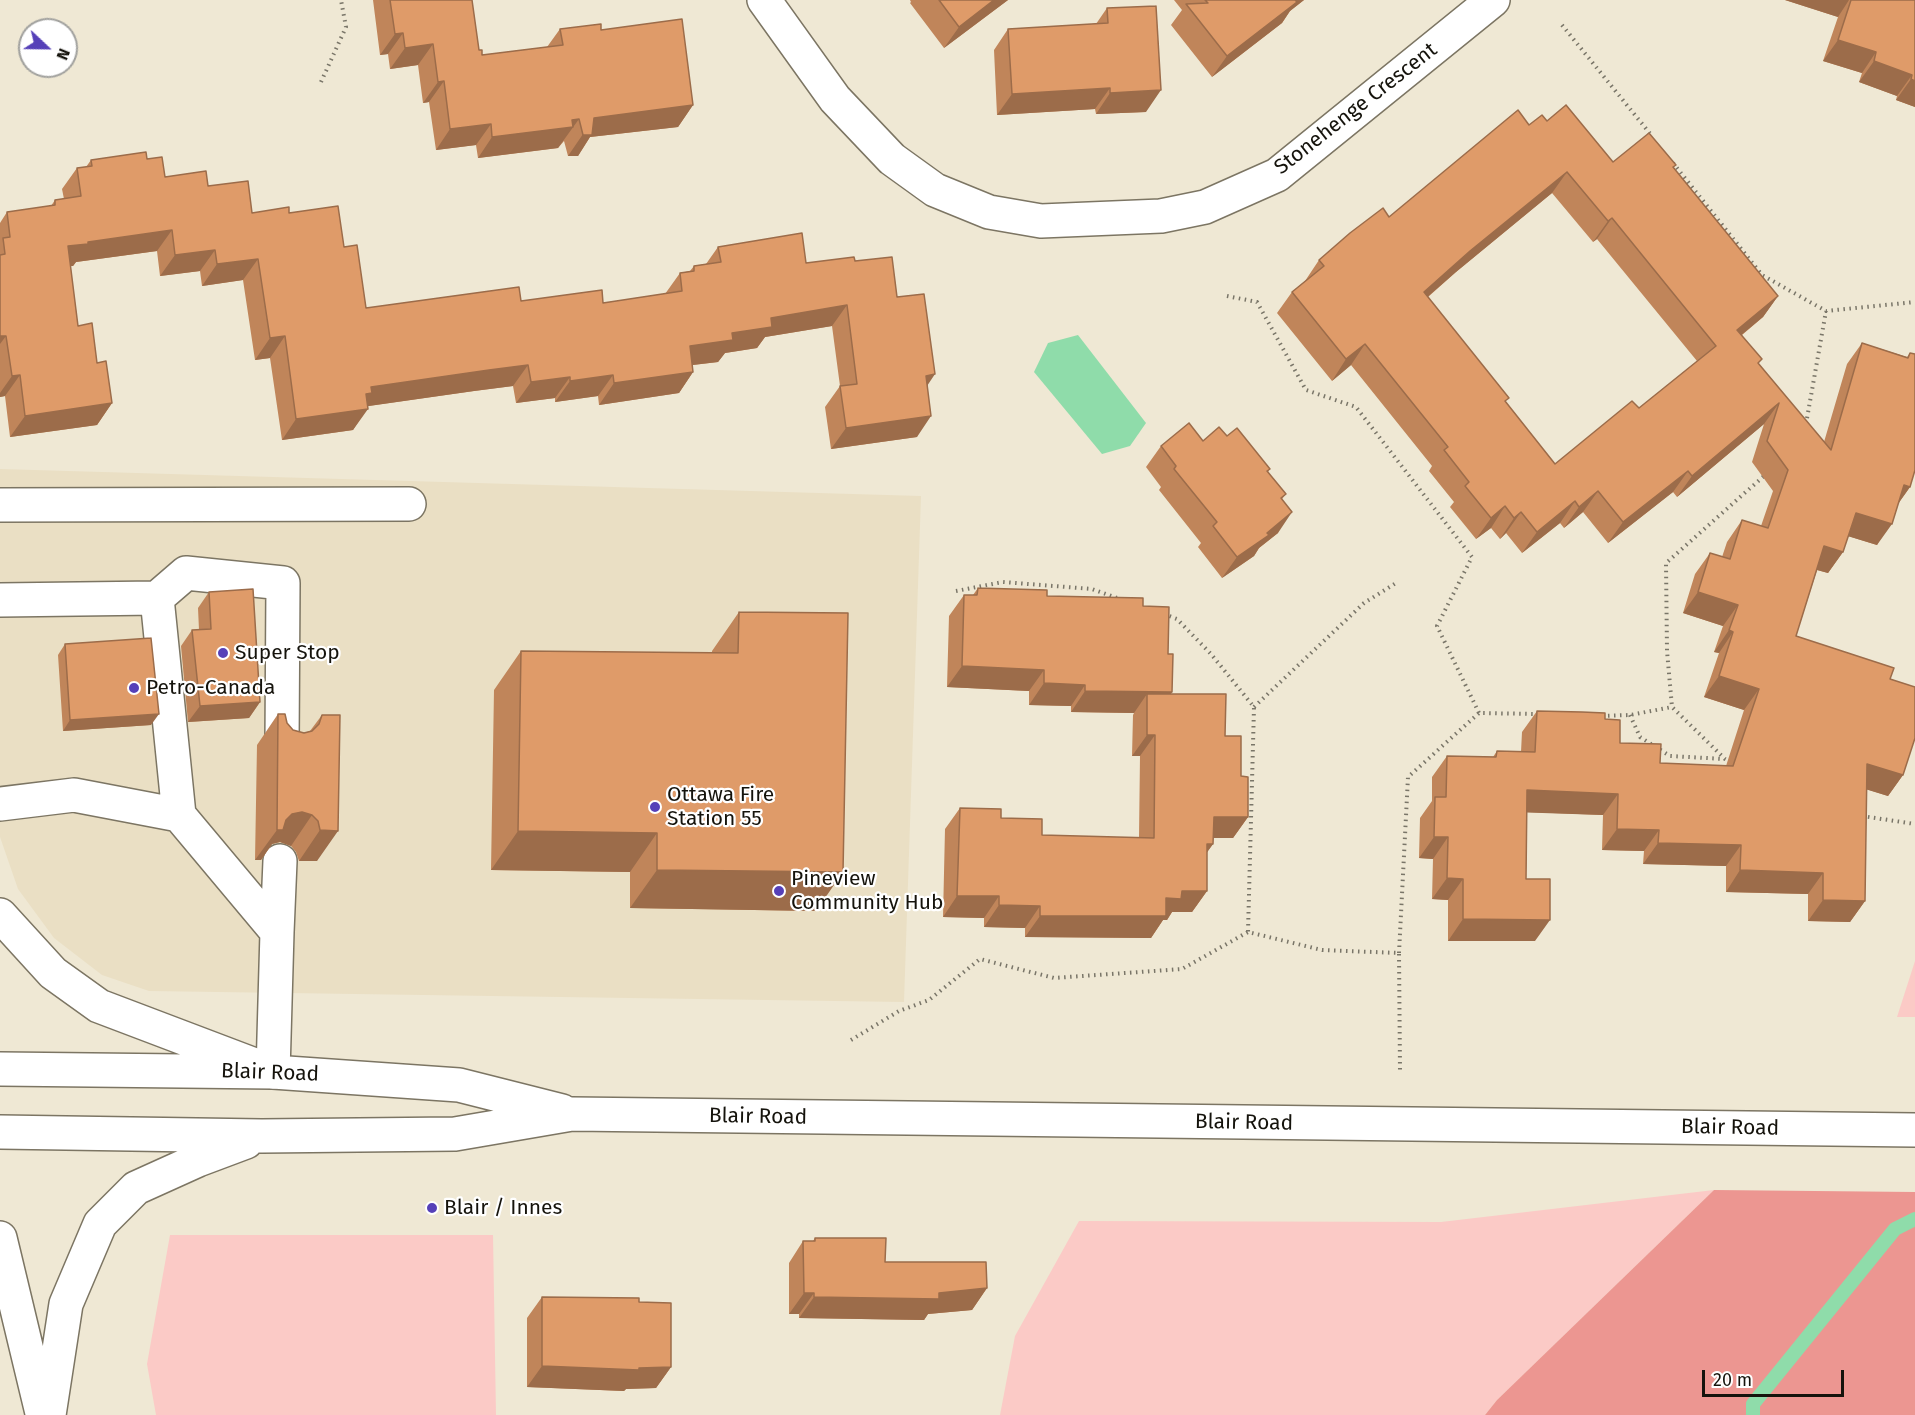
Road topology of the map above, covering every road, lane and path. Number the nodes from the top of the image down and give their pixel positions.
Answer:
1 (341, 0) edge
2 (764, 0) edge
3 (1493, 0) edge
4 (1562, 25) dead end
5 (321, 82) dead end
6 (1659, 145) edge
7 (1666, 154) edge
8 (1227, 296) dead end
9 (1915, 302) edge
10 (1826, 311) junction
11 (1804, 431) edge
12 (1768, 472) dead end
13 (409, 504) dead end
14 (0, 505) edge
15 (1396, 583) dead end
16 (956, 591) dead end
17 (157, 598) junction
18 (0, 600) edge
19 (1124, 600) edge
20 (1155, 611) edge
21 (1254, 707) junction
22 (1672, 707) junction
23 (1479, 713) junction
24 (1538, 714) edge
25 (1630, 715) junction
26 (1597, 716) edge
27 (282, 745) edge
28 (1725, 759) junction
29 (1736, 764) edge
30 (0, 804) edge
31 (179, 815) junction
32 (1861, 816) edge
33 (1915, 824) edge
34 (280, 861) edge
35 (0, 915) edge
36 (277, 932) junction
37 (1248, 932) junction
38 (1399, 953) junction
39 (851, 1040) dead end
40 (0, 1069) edge
41 (1400, 1070) dead end
42 (273, 1072) junction
43 (572, 1114) junction
44 (1915, 1130) edge
45 (0, 1132) edge
46 (262, 1136) junction
47 (0, 1238) edge
48 (42, 1415) edge
49 (49, 1415) edge

1 - 5 path
2 - 3 main road, Stonehenge Crescent
4 - 6 path
7 - 10 path
8 - 23 path
9 - 10 path
10 - 11 path
12 - 22 path
13 - 14 main road
15 - 21 path
16 - 19 path
17 - 18 main road
17 - 27 main road
17 - 31 main road
20 - 21 path
21 - 37 path
22 - 25 path
22 - 28 path
23 - 24 path
23 - 38 path
25 - 26 path
25 - 28 path
28 - 29 path
30 - 31 main road
31 - 36 main road
32 - 33 path
34 - 36 main road
35 - 42 main road
36 - 42 main road
37 - 38 path
37 - 39 path
38 - 41 path
40 - 42 main road, Blair Road
42 - 43 main road, Blair Road
43 - 44 main road, Blair Road
43 - 46 main road, Blair Road
45 - 46 main road, Blair Road
46 - 49 main road
47 - 48 main road

